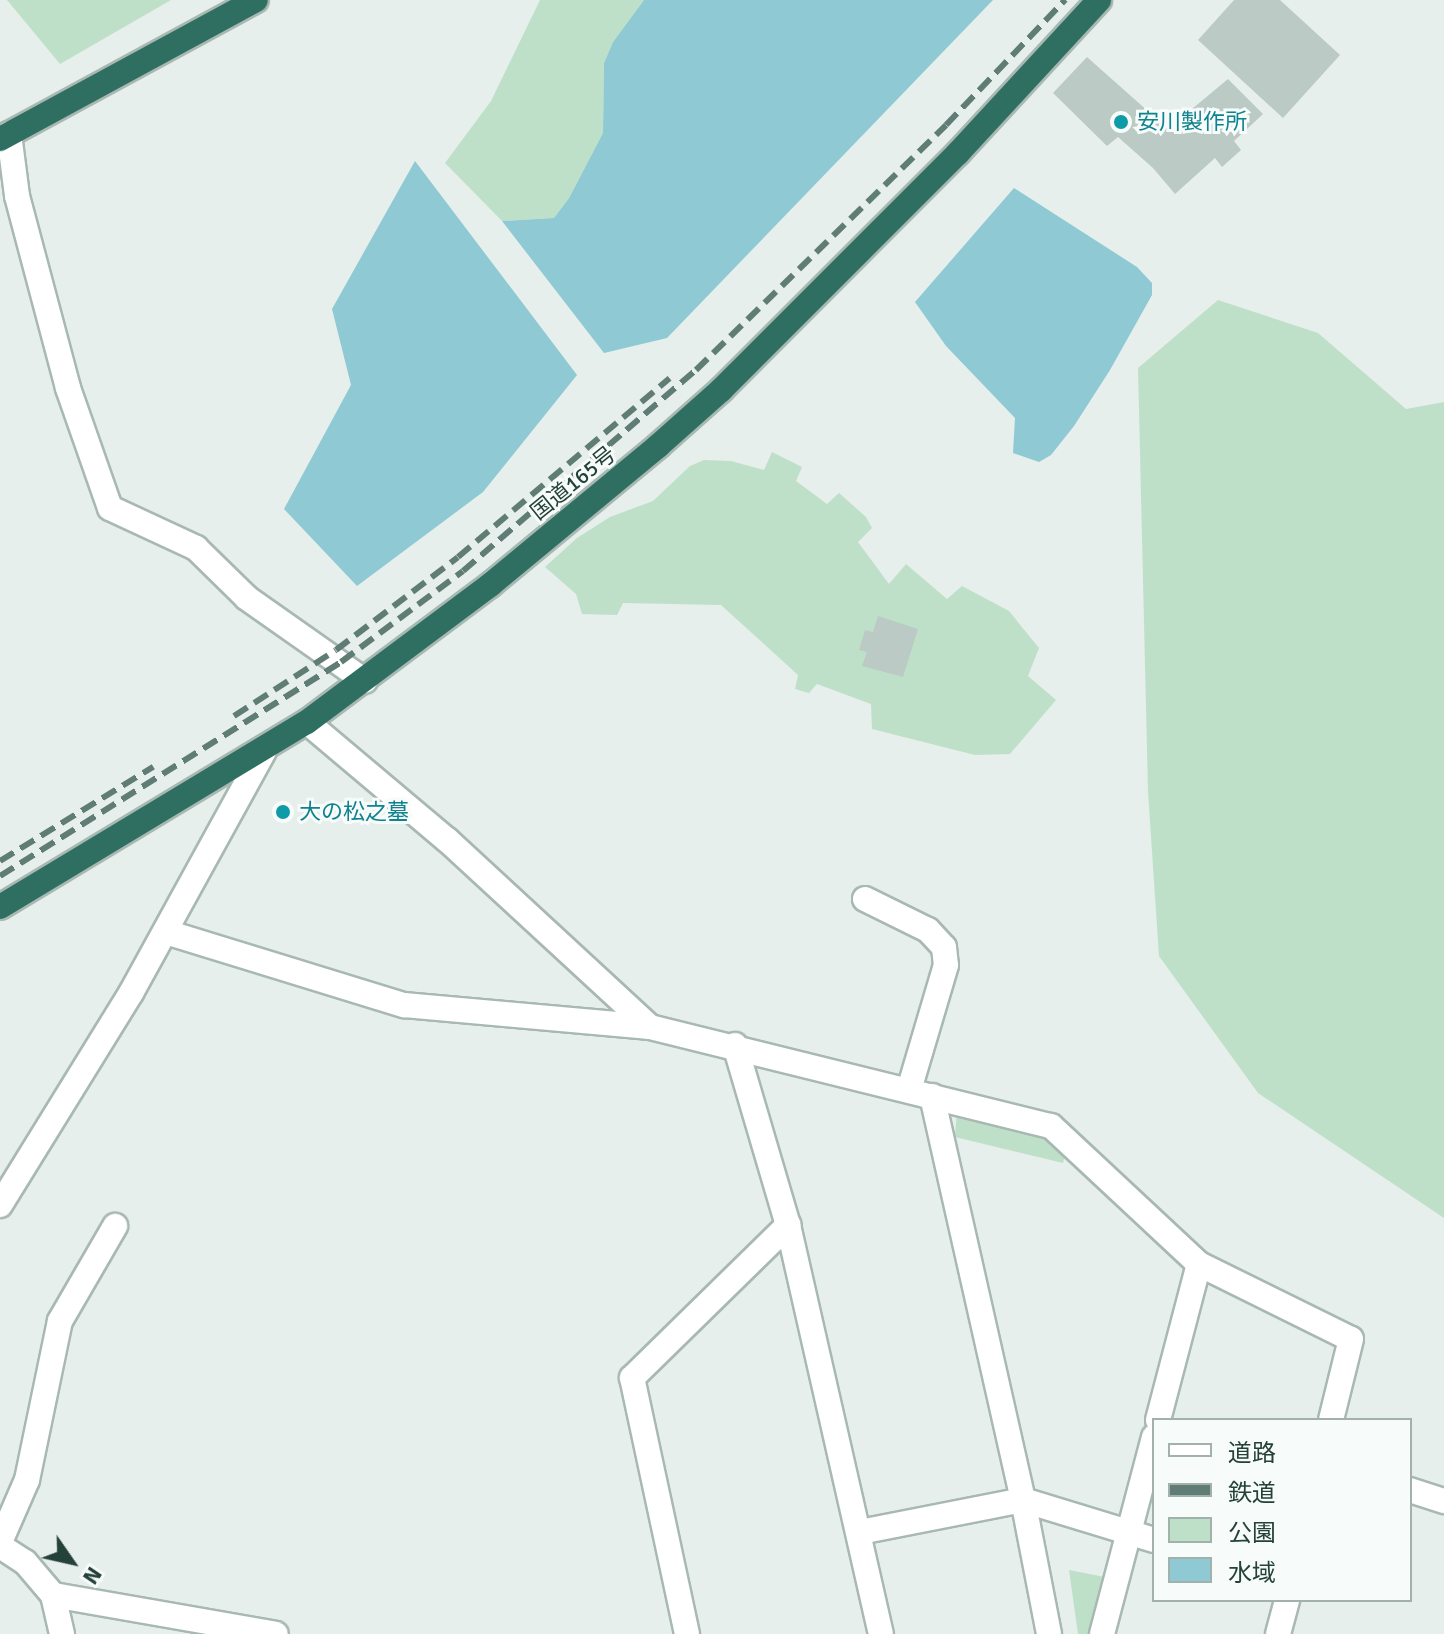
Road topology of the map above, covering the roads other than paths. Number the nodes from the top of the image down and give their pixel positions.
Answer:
1 (256, 0) edge
2 (1099, 0) edge
3 (4, 137) edge
4 (9, 201) edge
5 (365, 681) junction
6 (307, 722) junction
7 (264, 751) junction
8 (865, 899) dead end
9 (0, 907) edge
10 (166, 932) junction
11 (650, 1027) junction
12 (735, 1045) junction
13 (920, 1093) junction
14 (0, 1205) edge
15 (788, 1225) junction
16 (115, 1226) dead end
17 (1199, 1264) junction
18 (1159, 1418) edge
19 (1331, 1418) edge
20 (1152, 1445) edge
21 (1412, 1491) edge
22 (1023, 1500) junction
23 (1444, 1501) edge
24 (860, 1532) junction
25 (1129, 1532) junction
26 (1152, 1539) edge
27 (0, 1544) edge
28 (53, 1595) junction
29 (1286, 1602) edge
30 (62, 1634) edge
31 (276, 1634) edge
32 (687, 1634) edge
33 (881, 1634) edge
34 (1049, 1634) edge
35 (1102, 1634) edge
36 (1278, 1634) edge

1 - 3 highway
2 - 5 highway, 国道165号
3 - 4 street
4 - 5 street
5 - 6 highway, 国道165号
6 - 7 highway, 国道165号
6 - 11 street
7 - 9 highway, 国道165号
7 - 10 street
8 - 13 street
10 - 11 street
10 - 14 street
11 - 12 street
12 - 13 street
12 - 15 street
13 - 17 street
13 - 22 street
15 - 24 street
15 - 32 street
16 - 27 street
17 - 18 street
17 - 19 street
20 - 25 street
21 - 23 street
22 - 24 street
22 - 25 street
22 - 34 street
24 - 33 street
25 - 26 street
25 - 35 street
27 - 28 street
28 - 30 street
28 - 31 street
29 - 36 street

